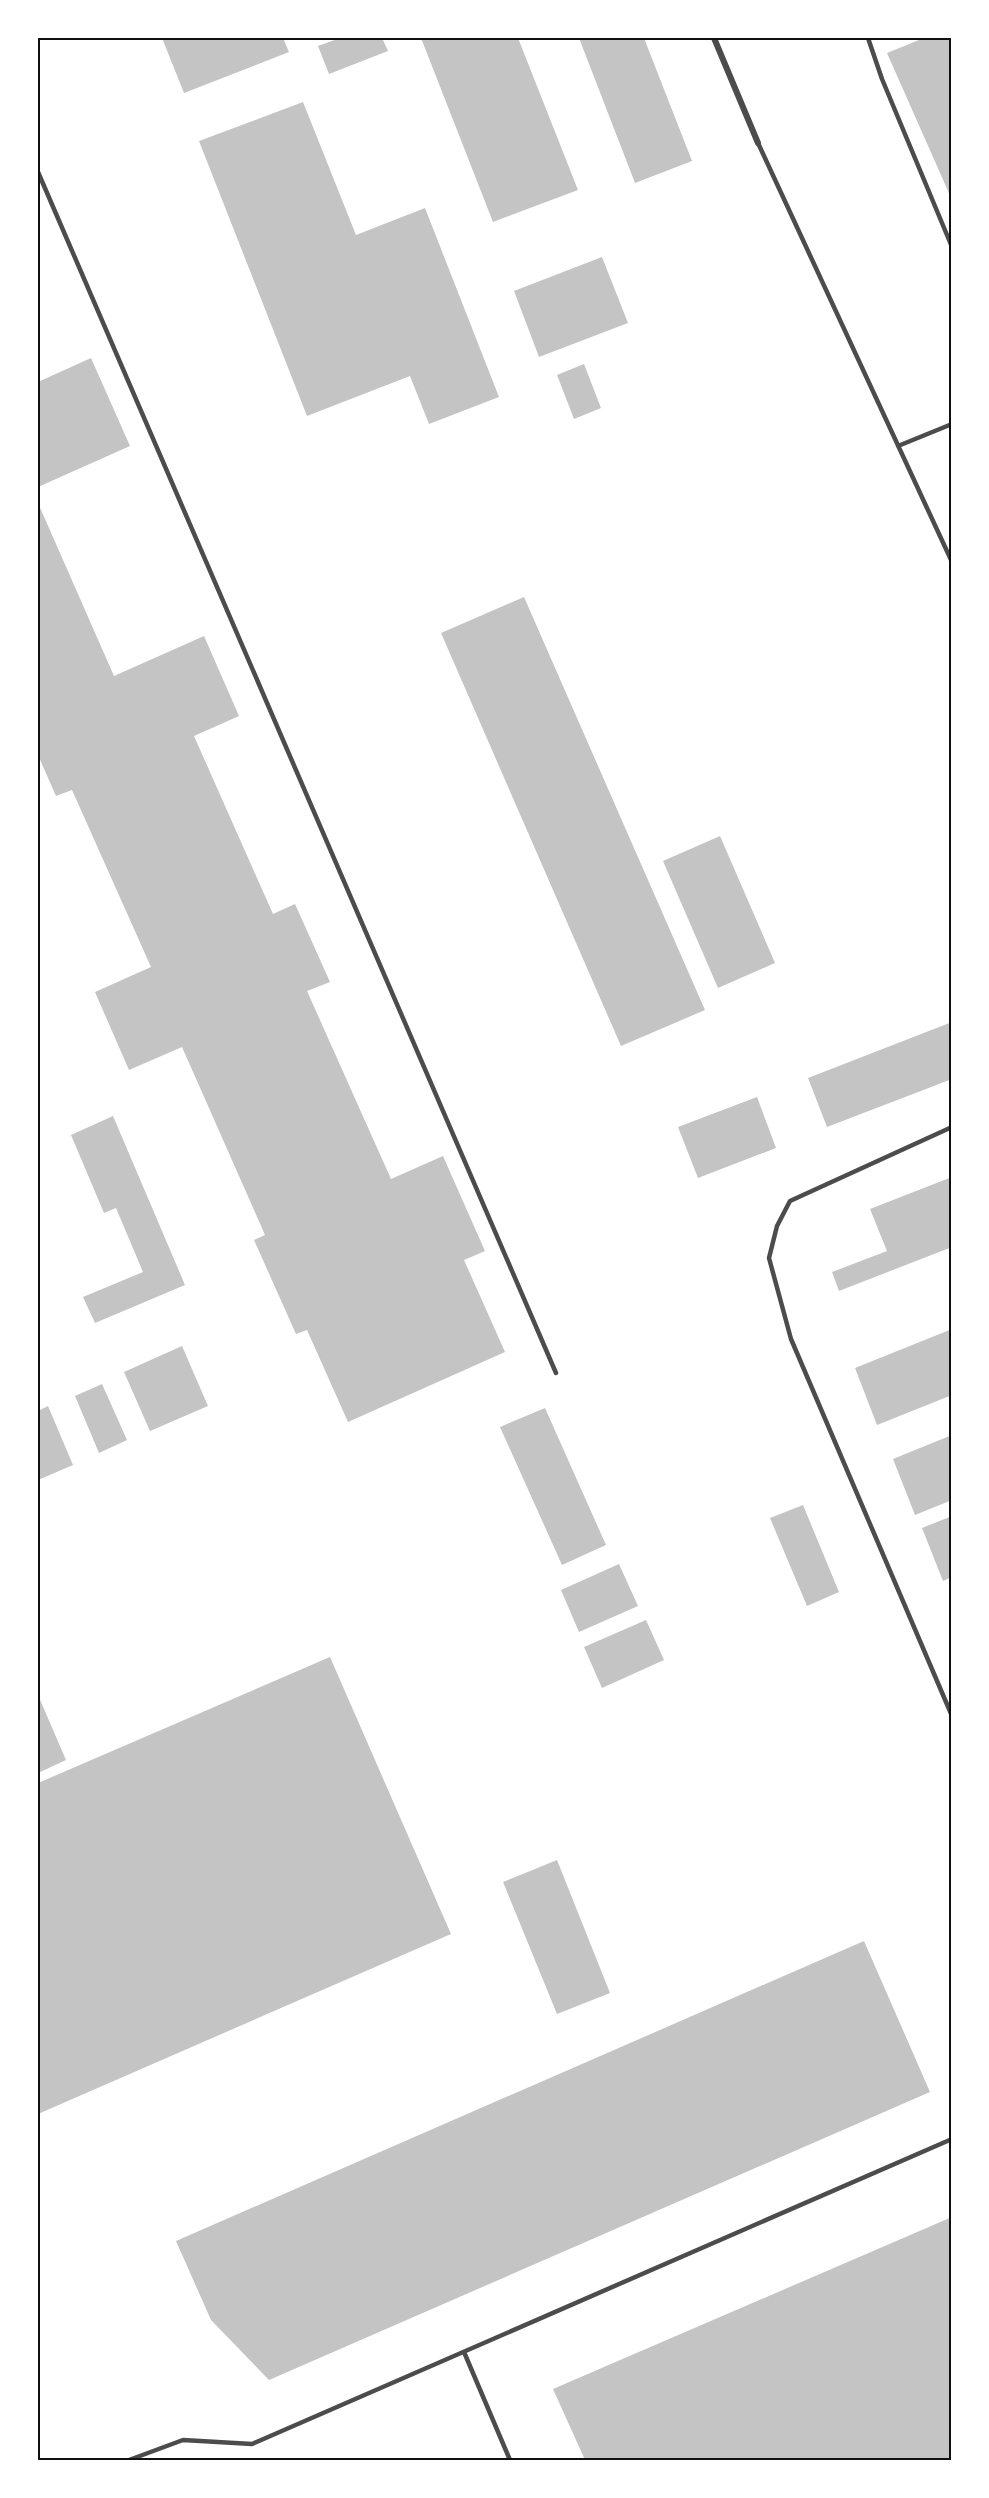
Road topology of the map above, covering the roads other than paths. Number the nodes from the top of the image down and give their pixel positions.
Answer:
1 (714, 38) edge
2 (868, 38) edge
3 (758, 142) joint
4 (38, 172) edge
5 (951, 247) edge
6 (951, 424) edge
7 (898, 446) junction
8 (951, 562) edge
9 (951, 1127) edge
10 (556, 1373) dead end
11 (951, 1716) edge
12 (951, 2139) edge
13 (464, 2352) junction
14 (129, 2460) edge
15 (510, 2460) edge

1 - 3 street
2 - 5 lane
3 - 7 lane
4 - 10 lane
6 - 7 lane
7 - 8 lane
9 - 11 lane
12 - 13 lane
13 - 14 lane
13 - 15 lane

